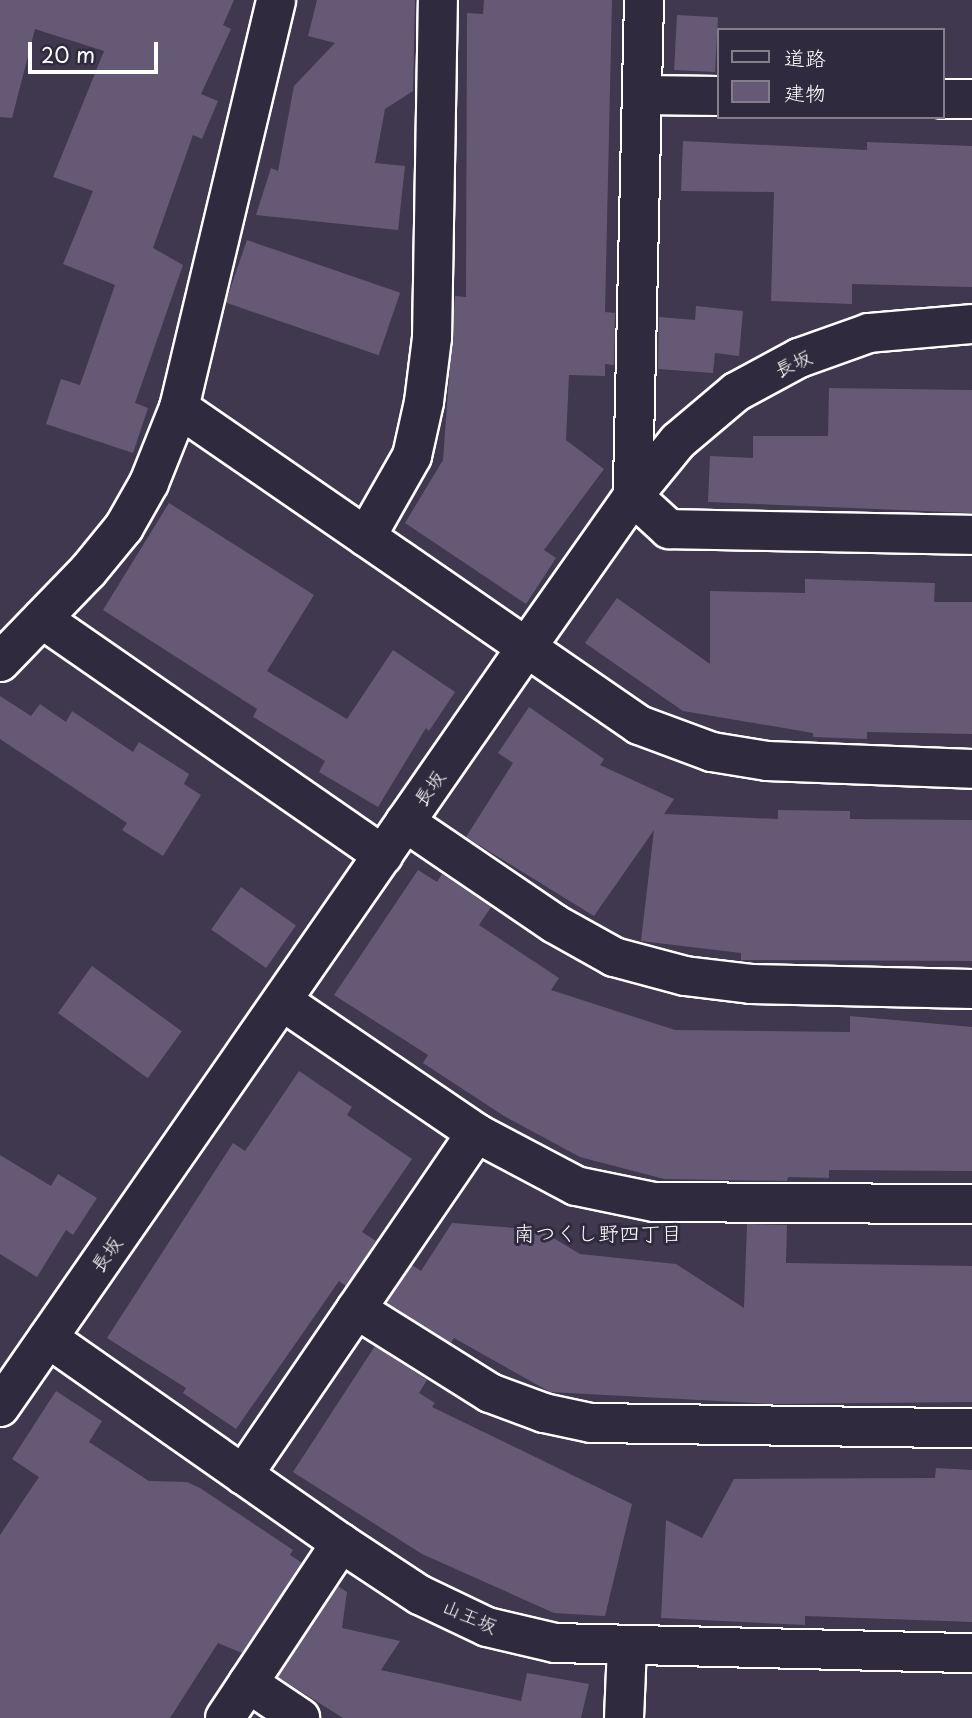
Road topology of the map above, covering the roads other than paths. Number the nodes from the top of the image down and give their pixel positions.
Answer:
1 (275, 0) edge
2 (438, 0) edge
3 (644, 0) edge
4 (642, 95) junction
5 (716, 96) edge
6 (944, 99) edge
7 (972, 99) edge
8 (972, 324) edge
9 (179, 408) junction
10 (633, 496) junction
11 (972, 535) edge
12 (366, 537) junction
13 (42, 619) junction
14 (526, 648) junction
15 (0, 662) edge
16 (972, 769) edge
17 (405, 822) junction
18 (383, 855) junction
19 (972, 989) edge
20 (282, 1001) junction
21 (476, 1133) junction
22 (972, 1204) edge
23 (356, 1309) junction
24 (48, 1338) junction
25 (0, 1407) edge
26 (972, 1428) edge
27 (243, 1475) junction
28 (341, 1543) junction
29 (627, 1646) junction
30 (972, 1653) edge
31 (248, 1683) junction
32 (225, 1718) edge
33 (300, 1718) edge
34 (624, 1718) edge

1 - 9 street
2 - 12 street
3 - 4 street
4 - 5 street
4 - 10 street
6 - 7 street
8 - 10 street, 長坂
9 - 12 street
9 - 13 street
10 - 11 street
10 - 14 street, 長坂
12 - 14 street
13 - 15 street
13 - 18 street
14 - 16 street
14 - 17 street, 長坂
17 - 18 street, 長坂
17 - 19 street
18 - 20 street, 長坂
20 - 21 street
20 - 24 street, 長坂
21 - 22 street
21 - 23 street
23 - 26 street
23 - 27 street
24 - 25 street, 長坂
24 - 27 street, 山王坂
27 - 28 street, 山王坂
28 - 29 street, 山王坂
28 - 31 street
29 - 30 street, 山王坂
29 - 34 street
31 - 32 street
31 - 33 street

